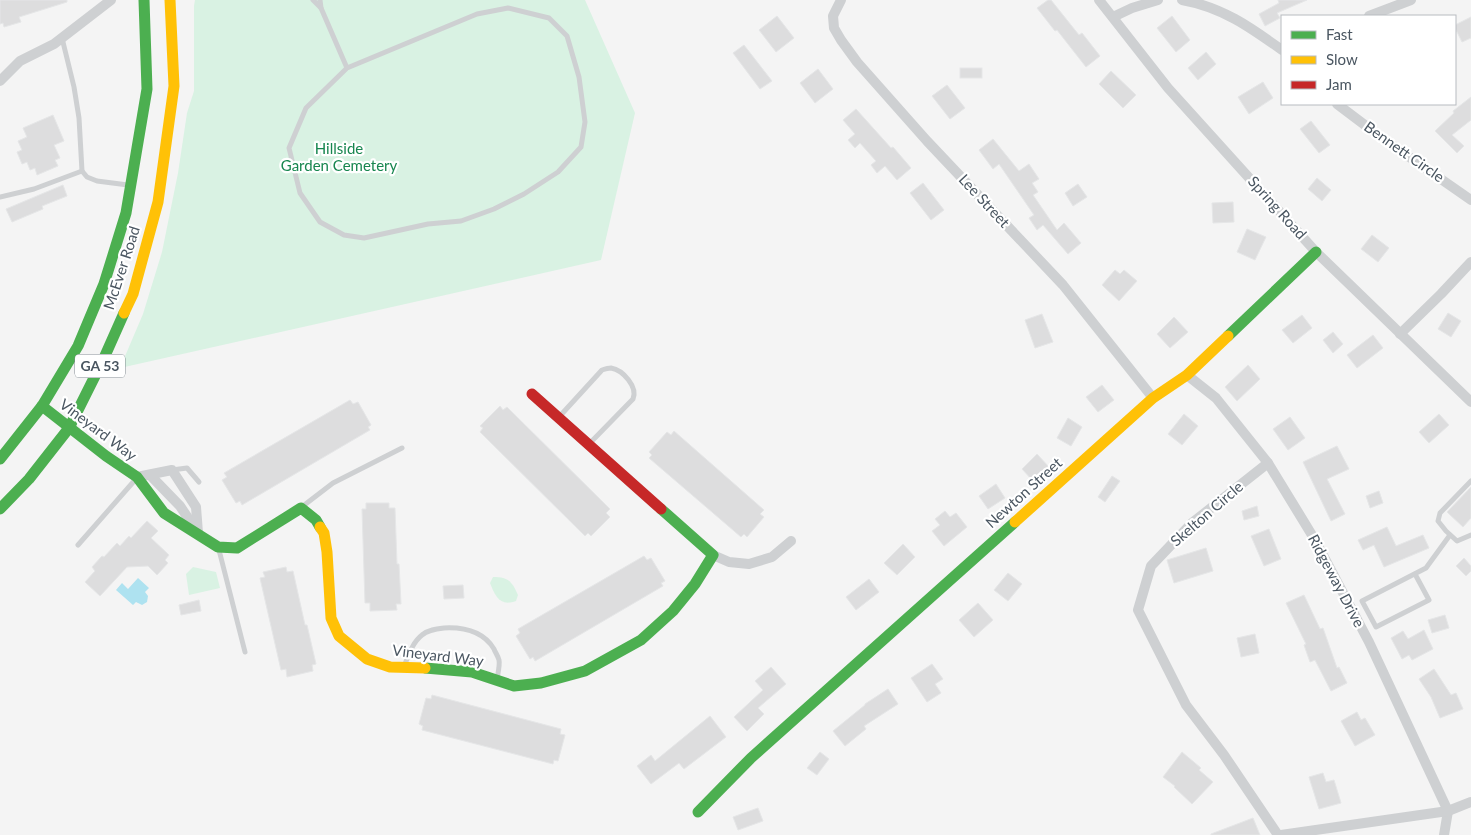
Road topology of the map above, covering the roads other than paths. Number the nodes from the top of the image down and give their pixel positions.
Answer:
1 (111, 0) edge
2 (144, 0) edge
3 (170, 0) edge
4 (313, 0) edge
5 (320, 0) edge
6 (841, 0) edge
7 (1099, 0) edge
8 (1158, 0) edge
9 (1182, 0) edge
10 (1411, 0) edge
11 (321, 8) junction
12 (1372, 15) edge
13 (1113, 17) junction
14 (62, 38) junction
15 (1281, 49) edge
16 (347, 68) junction
17 (0, 80) edge
18 (1338, 105) edge
19 (82, 170) junction
20 (131, 186) junction
21 (0, 197) edge
22 (1471, 200) edge
23 (1316, 252) junction
24 (1471, 262) edge
25 (1400, 334) junction
26 (1187, 375) junction
27 (532, 394) dead end
28 (1153, 398) junction
29 (1471, 402) edge
30 (42, 406) junction
31 (558, 418) junction
32 (70, 428) junction
33 (588, 444) junction
34 (402, 448) dead end
35 (0, 459) edge
36 (1268, 463) junction
37 (172, 470) junction
38 (150, 474) junction
39 (138, 477) junction
40 (1471, 481) edge
41 (199, 482) dead end
42 (301, 508) junction
43 (0, 509) edge
44 (198, 533) junction
45 (1450, 535) junction
46 (1471, 535) edge
47 (791, 540) dead end
48 (78, 545) dead end
49 (218, 547) junction
50 (712, 555) junction
51 (1415, 574) junction
52 (245, 652) dead end
53 (404, 667) junction
54 (497, 680) junction
55 (1471, 802) edge
56 (1448, 811) junction
57 (698, 812) dead end
58 (1280, 835) edge
59 (1444, 835) edge

1 - 14 street
2 - 20 street, McEver Road / GA 53
3 - 32 street, McEver Road / GA 53
4 - 11 lane
5 - 11 lane
6 - 28 street, Lee Street
7 - 13 street, Spring Road
8 - 13 street
9 - 15 street
10 - 12 street
11 - 16 lane
13 - 23 street, Spring Road
14 - 17 street
14 - 19 lane
16 - 16 lane
18 - 22 street, Bennett Circle
19 - 20 lane
19 - 21 lane
20 - 30 street, McEver Road / GA 53
23 - 25 street, Spring Road
23 - 26 street, Newton Street
24 - 25 street
25 - 29 street, Spring Road
26 - 28 street, Newton Street
26 - 36 street, Ridgeway Drive
27 - 31 street
28 - 57 street, Newton Street
30 - 32 street, Vineyard Way
30 - 35 street, McEver Road / GA 53
31 - 33 street
31 - 33 lane
32 - 39 street, Vineyard Way
32 - 43 street, McEver Road / GA 53
33 - 50 street
34 - 42 lane
36 - 56 street, Ridgeway Drive
36 - 58 street, Skelton Circle
37 - 38 street
37 - 41 lane
37 - 44 street
38 - 39 street
38 - 44 street
39 - 44 street, Vineyard Way
39 - 48 lane
40 - 45 lane
42 - 49 street
42 - 53 street, Vineyard Way
44 - 49 street, Vineyard Way
45 - 46 lane
45 - 51 lane
47 - 50 street
49 - 52 lane
50 - 54 street, Vineyard Way
51 - 51 lane
53 - 54 street, Vineyard Way
53 - 54 lane
55 - 56 street
56 - 58 street
56 - 59 street

